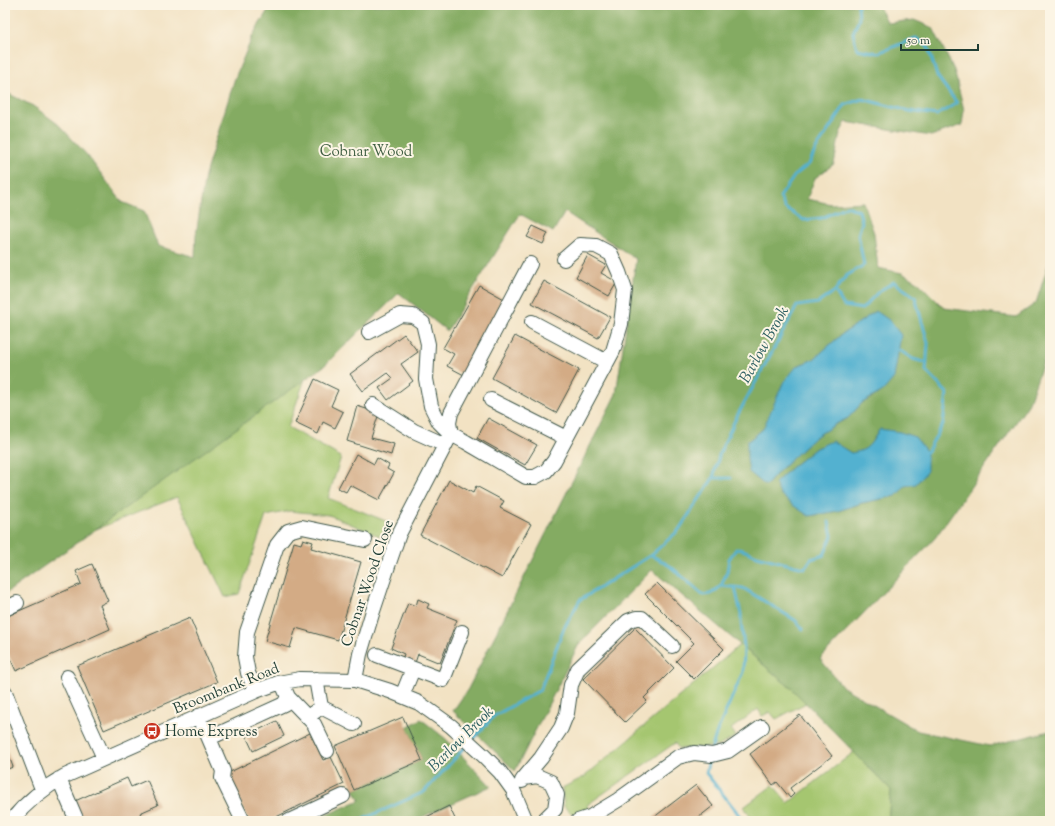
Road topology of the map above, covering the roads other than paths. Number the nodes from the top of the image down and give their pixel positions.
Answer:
1 (564, 258) dead end
2 (530, 264) dead end
3 (532, 322) dead end
4 (369, 332) dead end
5 (607, 362) junction
6 (491, 400) dead end
7 (373, 405) dead end
8 (566, 438) junction
9 (448, 439) junction
10 (364, 540) dead end
11 (462, 632) dead end
12 (672, 646) dead end
13 (377, 655) dead end
14 (413, 669) junction
15 (67, 677) dead end
16 (316, 679) junction
17 (355, 680) junction
18 (282, 682) junction
19 (256, 691) junction
20 (6, 695) edge
21 (402, 696) junction
22 (288, 697) junction
23 (321, 707) junction
24 (198, 716) junction
25 (308, 717) junction
26 (354, 724) dead end
27 (762, 727) dead end
28 (208, 736) junction
29 (326, 751) dead end
30 (104, 758) junction
31 (524, 778) junction
32 (59, 779) junction
33 (42, 790) junction
34 (513, 790) junction
35 (343, 796) dead end
36 (548, 820) edge
37 (11, 821) edge
38 (77, 821) edge
39 (243, 821) edge
40 (289, 821) edge
41 (526, 821) edge
42 (578, 821) edge

1 - 5 street
2 - 9 street
3 - 5 street
4 - 9 street
5 - 8 street
6 - 8 street
7 - 9 street
8 - 9 street
9 - 17 street, Cobnar Wood Close
10 - 19 street
11 - 14 street
12 - 31 street
13 - 14 street
14 - 21 street
15 - 30 street
16 - 17 street, Broombank Road
16 - 18 street, Broombank Road
16 - 23 street
17 - 21 street, Broombank Road
18 - 19 street, Broombank Road
18 - 22 street
19 - 24 street, Broombank Road
20 - 33 street
21 - 34 street, Broombank Road
22 - 25 street
22 - 28 street
23 - 25 street
23 - 26 street
24 - 28 street
24 - 30 street, Broombank Road
25 - 29 street
27 - 42 street
28 - 39 street
30 - 32 street, Broombank Road
31 - 34 street
31 - 36 street
32 - 33 street, Broombank Road
32 - 38 street
33 - 37 street, Broombank Road
34 - 41 street, Broombank Road
35 - 40 street

